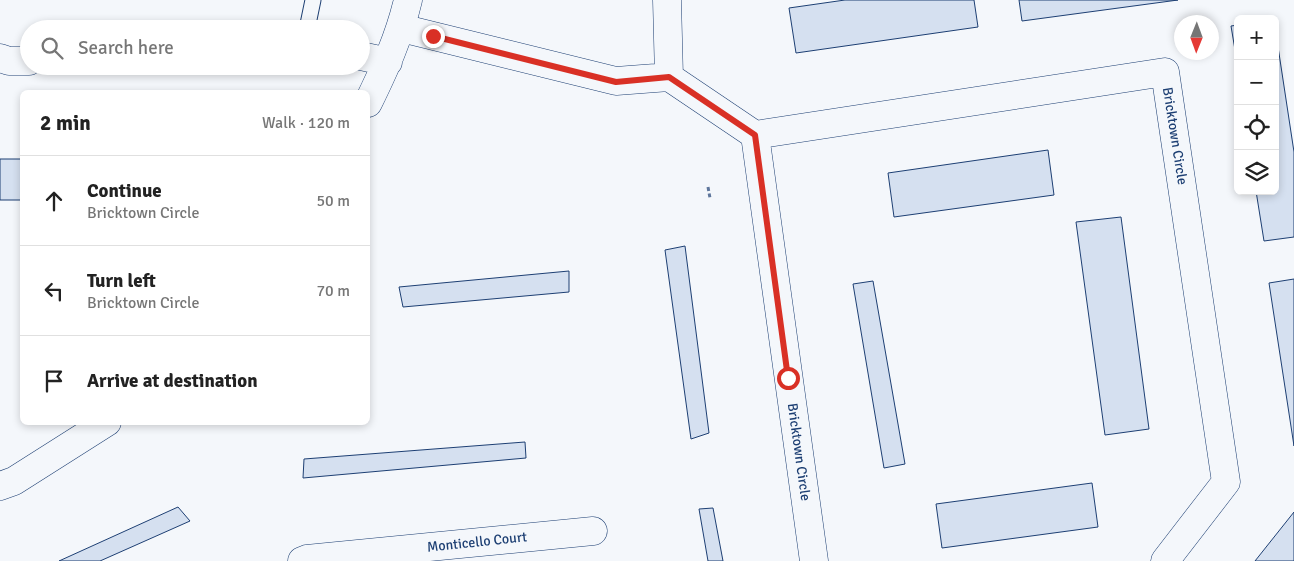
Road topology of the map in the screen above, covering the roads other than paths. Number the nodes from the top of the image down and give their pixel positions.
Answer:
1 (313, 0) edge
2 (408, 0) edge
3 (667, 0) edge
4 (310, 20) edge
5 (401, 28) junction
6 (0, 58) edge
7 (370, 58) edge
8 (20, 61) edge
9 (388, 62) junction
10 (669, 77) junction
11 (370, 99) edge
12 (755, 135) junction
13 (102, 425) edge
14 (0, 486) edge
15 (593, 531) dead end
16 (302, 561) edge
17 (814, 561) edge
18 (1165, 561) edge

1 - 4 lane
2 - 5 street
3 - 10 street
5 - 9 street
5 - 10 street
6 - 8 street
7 - 9 street
9 - 11 street
10 - 12 street
12 - 17 street, Bricktown Circle
12 - 18 street, Bricktown Circle
13 - 14 street
15 - 16 street, Monticello Court

